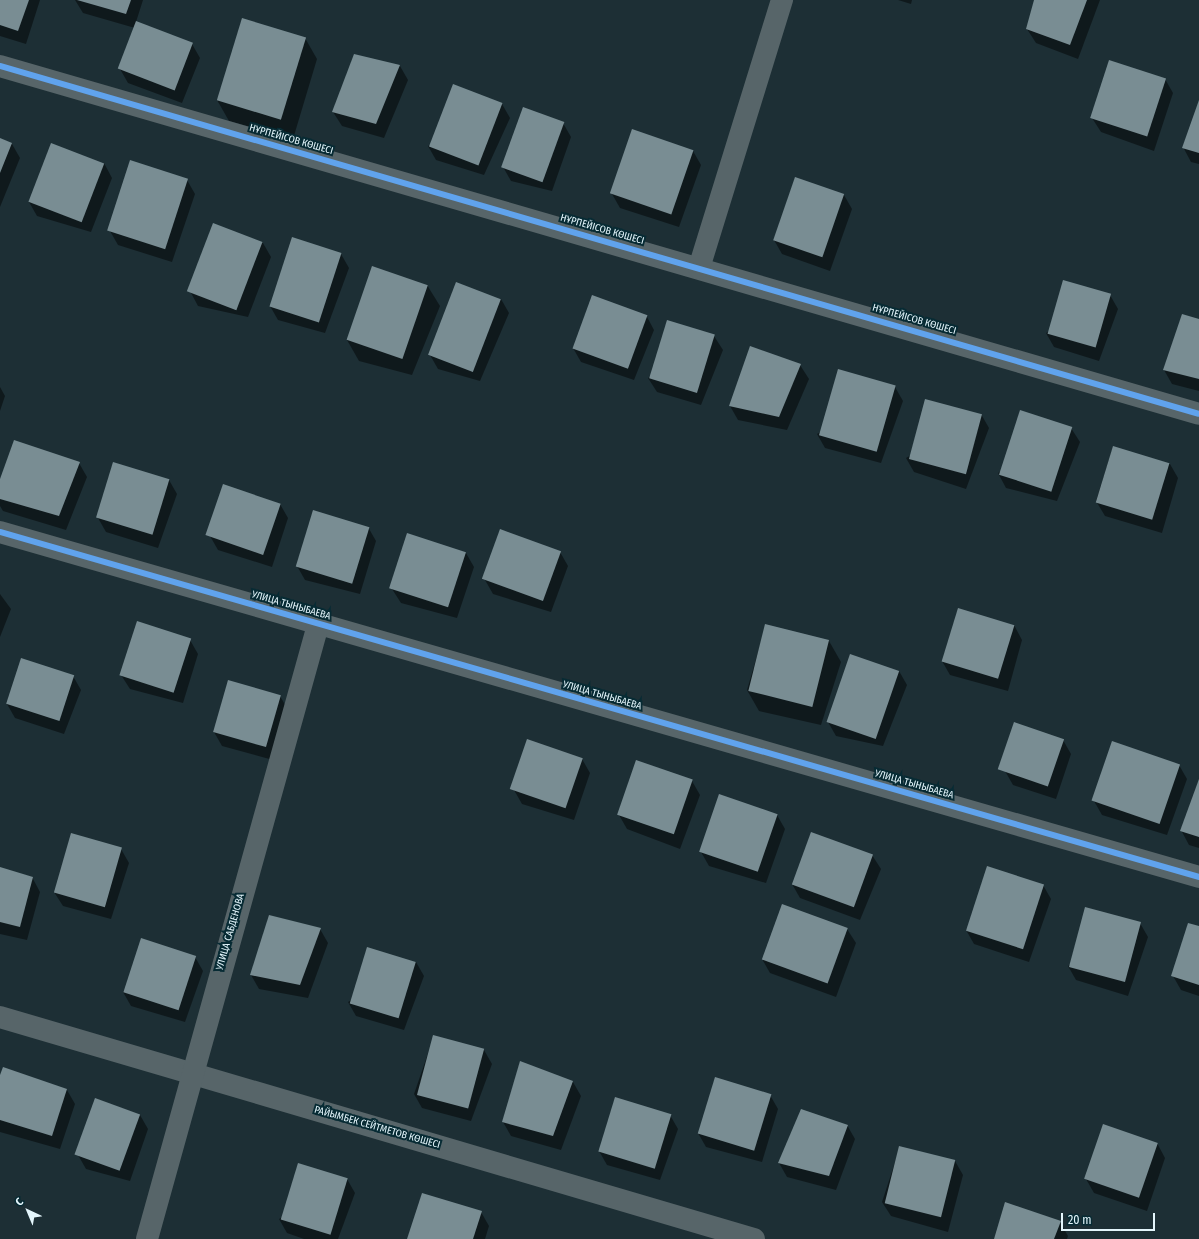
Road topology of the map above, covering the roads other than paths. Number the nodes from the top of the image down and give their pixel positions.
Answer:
1 (782, 0) edge
2 (0, 66) edge
3 (699, 268) junction
4 (1199, 414) edge
5 (0, 532) edge
6 (318, 625) junction
7 (1199, 877) edge
8 (0, 1017) edge
9 (192, 1073) junction
10 (147, 1239) edge
11 (754, 1239) edge

1 - 3 street
2 - 3 street, НҰРПЕЙІСОВ КӨШЕСІ
3 - 4 street, НҰРПЕЙІСОВ КӨШЕСІ
5 - 6 street, УЛИЦА ТЫНЫБАЕВА
6 - 7 street, УЛИЦА ТЫНЫБАЕВА
6 - 9 street, УЛИЦА САБДЕНОВА
8 - 9 street, РАЙЫМБЕК СЕЙТМЕТОВ КӨШЕСІ
9 - 10 street, УЛИЦА САБДЕНОВА
9 - 11 street, РАЙЫМБЕК СЕЙТМЕТОВ КӨШЕСІ

